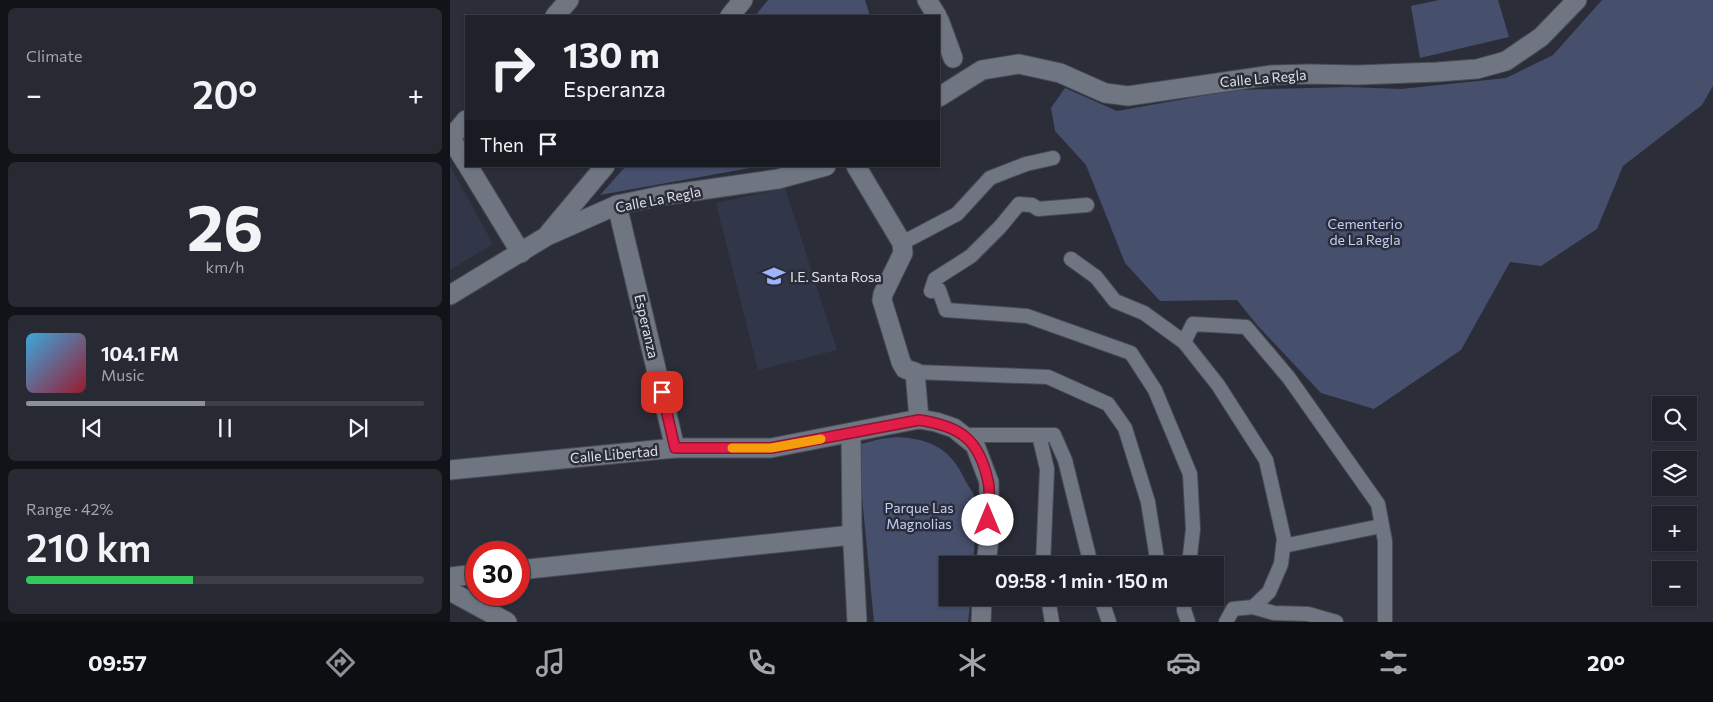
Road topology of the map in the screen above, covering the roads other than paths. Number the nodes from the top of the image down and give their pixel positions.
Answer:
1 (568, 0) edge
2 (743, 0) edge
3 (927, 0) edge
4 (1577, 0) edge
5 (556, 15) edge
6 (731, 15) edge
7 (936, 15) edge
8 (940, 23) edge
9 (953, 58) dead end
10 (940, 96) edge
11 (465, 121) edge
12 (450, 138) edge
13 (1053, 158) dead end
14 (465, 162) edge
15 (468, 167) edge
16 (604, 167) edge
17 (822, 167) edge
18 (857, 167) edge
19 (617, 205) junction
20 (1087, 205) dead end
21 (547, 236) junction
22 (902, 243) junction
23 (522, 253) junction
24 (1071, 259) dead end
25 (450, 295) edge
26 (1184, 342) junction
27 (915, 372) junction
28 (919, 420) junction
29 (851, 433) junction
30 (963, 435) junction
31 (1039, 435) junction
32 (675, 448) junction
33 (450, 470) edge
34 (1381, 526) junction
35 (852, 535) junction
36 (1283, 546) junction
37 (987, 556) edge
38 (1043, 556) edge
39 (1089, 556) edge
40 (1157, 556) edge
41 (1190, 556) edge
42 (530, 569) edge
43 (465, 575) edge
44 (450, 577) edge
45 (450, 591) edge
46 (981, 606) edge
47 (1049, 606) edge
48 (1103, 606) edge
49 (1253, 607) junction
50 (507, 622) edge
51 (858, 622) edge
52 (980, 622) edge
53 (1052, 622) edge
54 (1109, 622) edge
55 (1226, 622) edge
56 (1336, 622) edge
57 (1385, 622) edge

1 - 5 street
2 - 6 street
3 - 7 street
4 - 10 street, Calle La Regla
8 - 9 street
11 - 12 street
12 - 14 street
13 - 22 street
15 - 23 street
16 - 21 street
17 - 19 street, Calle La Regla
18 - 22 street
19 - 21 street, Calle La Regla
19 - 32 street, Esperanza
20 - 41 street
21 - 23 street, Calle La Regla
22 - 27 street
23 - 25 street, Calle La Regla
24 - 26 street
26 - 34 street
26 - 36 street
27 - 28 street
27 - 40 street
28 - 29 street, Calle Libertad
28 - 30 street, Calle Libertad
29 - 32 street, Calle Libertad
29 - 35 street
30 - 31 street
30 - 37 street, Calle Libertad
31 - 38 street
31 - 39 street
32 - 33 street, Calle Libertad
34 - 36 street
34 - 57 street
35 - 42 street
35 - 51 street
36 - 49 street
43 - 44 street
45 - 50 street
46 - 52 street
47 - 53 street
48 - 54 street
49 - 55 street
49 - 56 street

